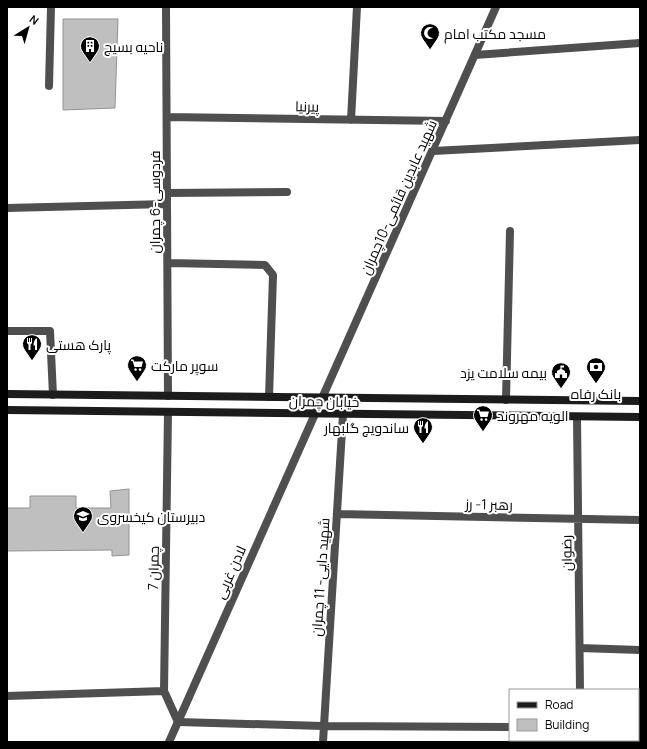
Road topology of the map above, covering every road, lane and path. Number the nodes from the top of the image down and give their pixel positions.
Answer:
1 (51, 7) edge
2 (166, 7) edge
3 (357, 7) edge
4 (496, 7) edge
5 (640, 42) edge
6 (475, 55) junction
7 (49, 86) dead end
8 (167, 117) junction
9 (351, 120) junction
10 (446, 121) junction
11 (640, 140) edge
12 (432, 151) junction
13 (287, 192) dead end
14 (167, 193) junction
15 (167, 204) junction
16 (7, 208) edge
17 (510, 231) dead end
18 (168, 263) junction
19 (7, 331) edge
20 (7, 394) edge
21 (53, 395) junction
22 (168, 396) junction
23 (269, 397) junction
24 (322, 398) junction
25 (506, 400) junction
26 (640, 401) edge
27 (7, 410) edge
28 (168, 412) junction
29 (315, 414) junction
30 (344, 414) junction
31 (577, 417) junction
32 (640, 417) edge
33 (337, 514) junction
34 (578, 518) junction
35 (640, 520) edge
36 (580, 648) junction
37 (640, 650) edge
38 (580, 689) edge
39 (164, 691) junction
40 (7, 696) edge
41 (178, 722) junction
42 (323, 726) junction
43 (509, 727) edge
44 (169, 742) edge
45 (323, 742) edge

1 - 7 street
2 - 8 street, فردوسی-6 چمران
3 - 9 street
4 - 6 street, شهید عابدین قائمی-10چمران
5 - 6 street
6 - 10 street, شهید عابدین قائمی-10چمران
8 - 9 street, پیرنیا
8 - 14 street, فردوسی-6 چمران
9 - 10 street, پیرنیا
10 - 12 street, شهید عابدین قائمی-10چمران
11 - 12 street
12 - 24 street, شهید عابدین قائمی-10چمران
13 - 14 street
14 - 15 street, فردوسی-6 چمران
15 - 16 street
15 - 18 street, فردوسی-6 چمران
17 - 25 street
18 - 22 street, فردوسی-6 چمران
18 - 23 street
19 - 21 street
20 - 21 main road, خیابان چمران
21 - 22 main road, خیابان چمران
22 - 23 main road, خیابان چمران
23 - 24 main road, خیابان چمران
24 - 25 main road, خیابان چمران
24 - 29 street, شهید عابدین قائمی-10چمران
25 - 26 main road, خیابان چمران
27 - 28 main road, خیابان چمران
28 - 29 main road, خیابان چمران
28 - 39 street, چمران 7
29 - 30 main road, خیابان چمران
29 - 41 street, لادن غربی
30 - 31 main road, خیابان چمران
30 - 33 street, شهید دایی- 11 چمران
31 - 32 main road, خیابان چمران
31 - 34 street, رضوان
33 - 34 street, رهبر 1- رز
33 - 42 street, شهید دایی- 11 چمران
34 - 35 street, رهبر 1- رز
34 - 36 street, رضوان
36 - 37 street
36 - 38 street, رضوان
39 - 40 street
39 - 41 street, چمران 7
41 - 42 street
41 - 44 street, لادن غربی
42 - 43 street
42 - 45 street, شهید دایی- 11 چمران

